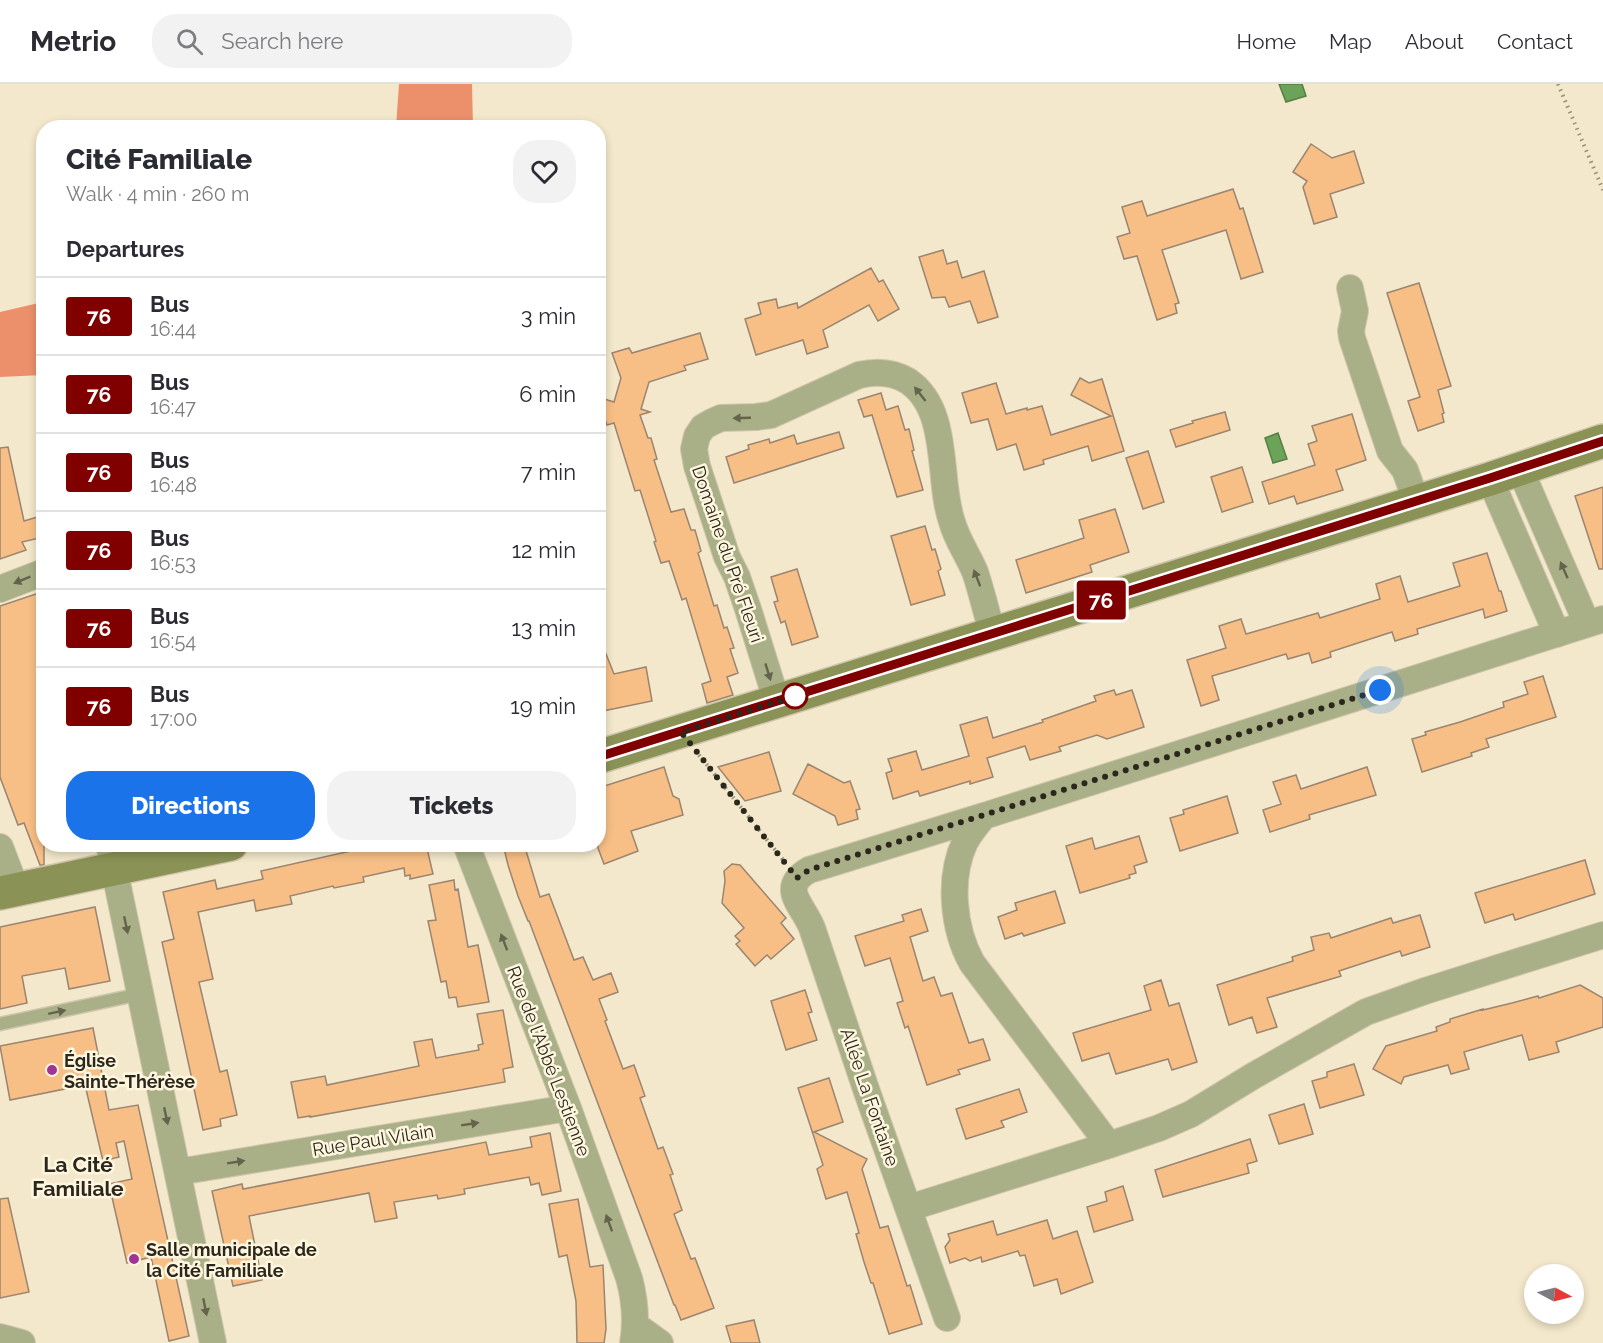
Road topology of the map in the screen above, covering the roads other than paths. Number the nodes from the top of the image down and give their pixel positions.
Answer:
1 (1350, 288) dead end
2 (1603, 441) edge
3 (1505, 474) junction
4 (1416, 501) junction
5 (36, 575) edge
6 (0, 589) edge
7 (1595, 622) edge
8 (993, 634) junction
9 (1557, 634) junction
10 (777, 702) junction
11 (606, 755) edge
12 (984, 816) junction
13 (0, 847) edge
14 (151, 852) edge
15 (469, 852) edge
16 (111, 856) edge
17 (8, 891) edge
18 (1603, 935) edge
19 (140, 994) junction
20 (0, 1024) edge
21 (568, 1108) junction
22 (1109, 1145) junction
23 (178, 1173) junction
24 (909, 1208) junction
25 (947, 1318) dead end
26 (634, 1334) edge
27 (0, 1337) edge
28 (22, 1343) edge
29 (213, 1343) edge
30 (660, 1343) edge

1 - 4 street
2 - 3 street
3 - 4 street
7 -> 3 street
3 - 9 street
4 - 8 street
5 -> 6 street
7 - 9 street
8 - 10 street
8 -> 10 street, Domaine du Pré Fleuri
9 - 12 street
10 - 11 street
12 - 22 street
12 - 24 street, Allée La Fontaine
13 - 17 street
14 - 16 street
21 -> 15 street, Rue de l'Abbé Lestienne
16 - 17 street
16 -> 19 street
18 - 22 street
20 -> 19 lane
19 -> 23 street
23 -> 21 street, Rue Paul Vilain
26 -> 21 street, Rue de l'Abbé Lestienne
22 - 24 street
23 -> 29 street
24 - 25 street, Allée La Fontaine
26 - 30 street
27 - 28 street

